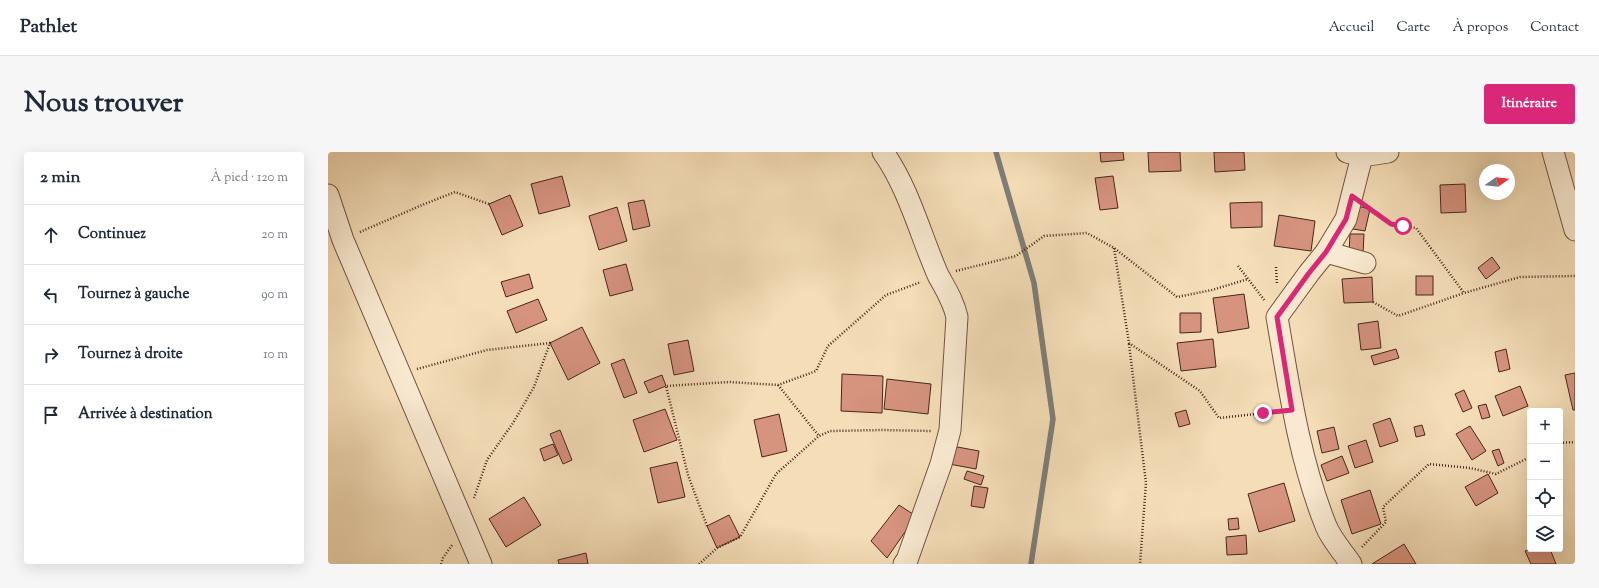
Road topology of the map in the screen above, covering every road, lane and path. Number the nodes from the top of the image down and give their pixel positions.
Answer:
1 (884, 152) edge
2 (1388, 152) edge
3 (1553, 152) edge
4 (1355, 154) edge
5 (328, 195) edge
6 (1352, 196) junction
7 (489, 204) dead end
8 (1575, 230) edge
9 (343, 240) junction
10 (1114, 248) junction
11 (1326, 252) junction
12 (1365, 263) dead end
13 (1238, 266) dead end
14 (938, 275) junction
15 (1575, 276) edge
16 (1248, 279) junction
17 (1464, 293) junction
18 (1373, 302) dead end
19 (1277, 317) junction
20 (1129, 343) junction
21 (400, 373) junction
22 (778, 385) junction
23 (1292, 410) junction
24 (950, 430) junction
25 (819, 436) junction
26 (1575, 442) edge
27 (1563, 443) edge
28 (1527, 458) edge
29 (464, 526) junction
30 (707, 526) dead end
31 (1350, 562) edge
32 (441, 564) edge
33 (481, 564) edge
34 (699, 564) edge
35 (904, 564) edge
36 (1140, 564) edge

1 - 14 street
2 - 4 street
3 - 8 street
4 - 6 street
5 - 9 street
6 - 11 street
6 - 17 path
7 - 9 path
9 - 21 street
10 - 14 path
10 - 16 path
10 - 20 path
11 - 12 street
11 - 19 street
13 - 16 path
14 - 22 path
14 - 24 street
15 - 17 path
16 - 19 path
17 - 18 path
19 - 23 street
20 - 23 path
20 - 36 path
21 - 29 street
21 - 29 path
22 - 25 path
22 - 30 path
23 - 31 street
24 - 25 path
24 - 35 street
25 - 34 path
26 - 27 path
28 - 31 path
29 - 32 path
29 - 33 street

